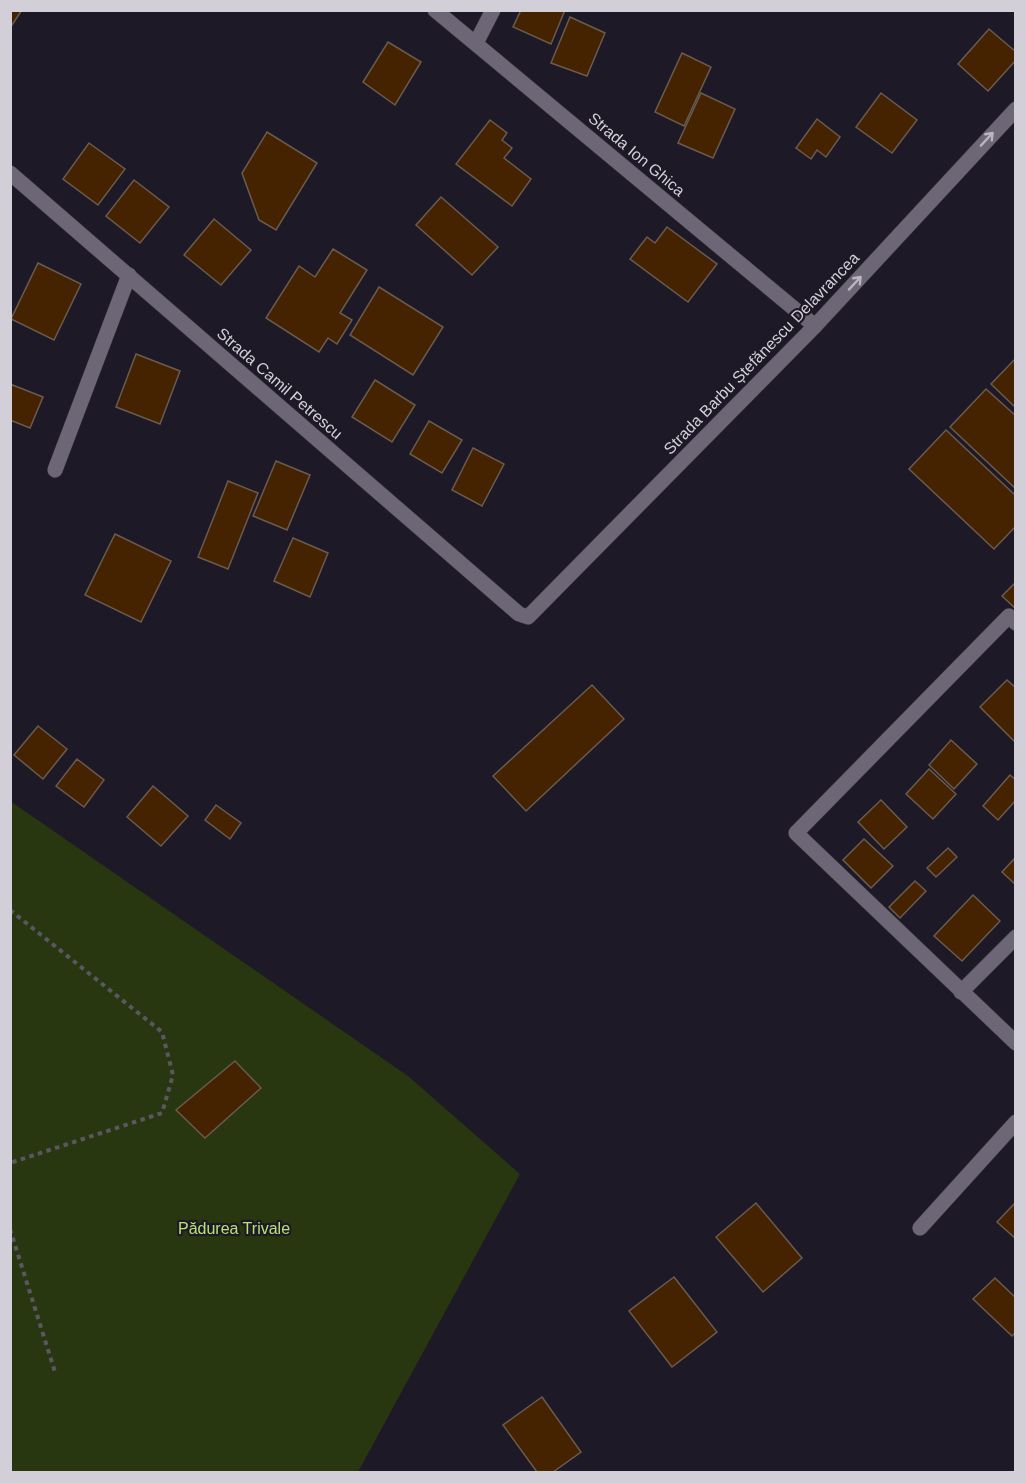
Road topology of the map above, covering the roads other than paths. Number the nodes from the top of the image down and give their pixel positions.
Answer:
1 (435, 10) edge
2 (493, 10) edge
3 (476, 43) junction
4 (1016, 109) edge
5 (10, 174) edge
6 (129, 275) junction
7 (815, 326) junction
8 (55, 470) dead end
9 (528, 617) joint
10 (1016, 623) edge
11 (1016, 937) edge
12 (961, 992) junction
13 (1016, 1043) edge
14 (1016, 1122) edge
15 (920, 1228) dead end

1 - 3 street, Strada Ion Ghica
2 - 3 street
3 - 7 street, Strada Ion Ghica
7 -> 4 street, Strada Barbu Ștefănescu Delavrancea
5 - 6 street, Strada Camil Petrescu
6 - 8 street
6 - 9 street, Strada Camil Petrescu
7 - 9 street, Strada Barbu Ștefănescu Delavrancea
10 - 12 street
11 - 12 street
12 - 13 street
14 - 15 street

